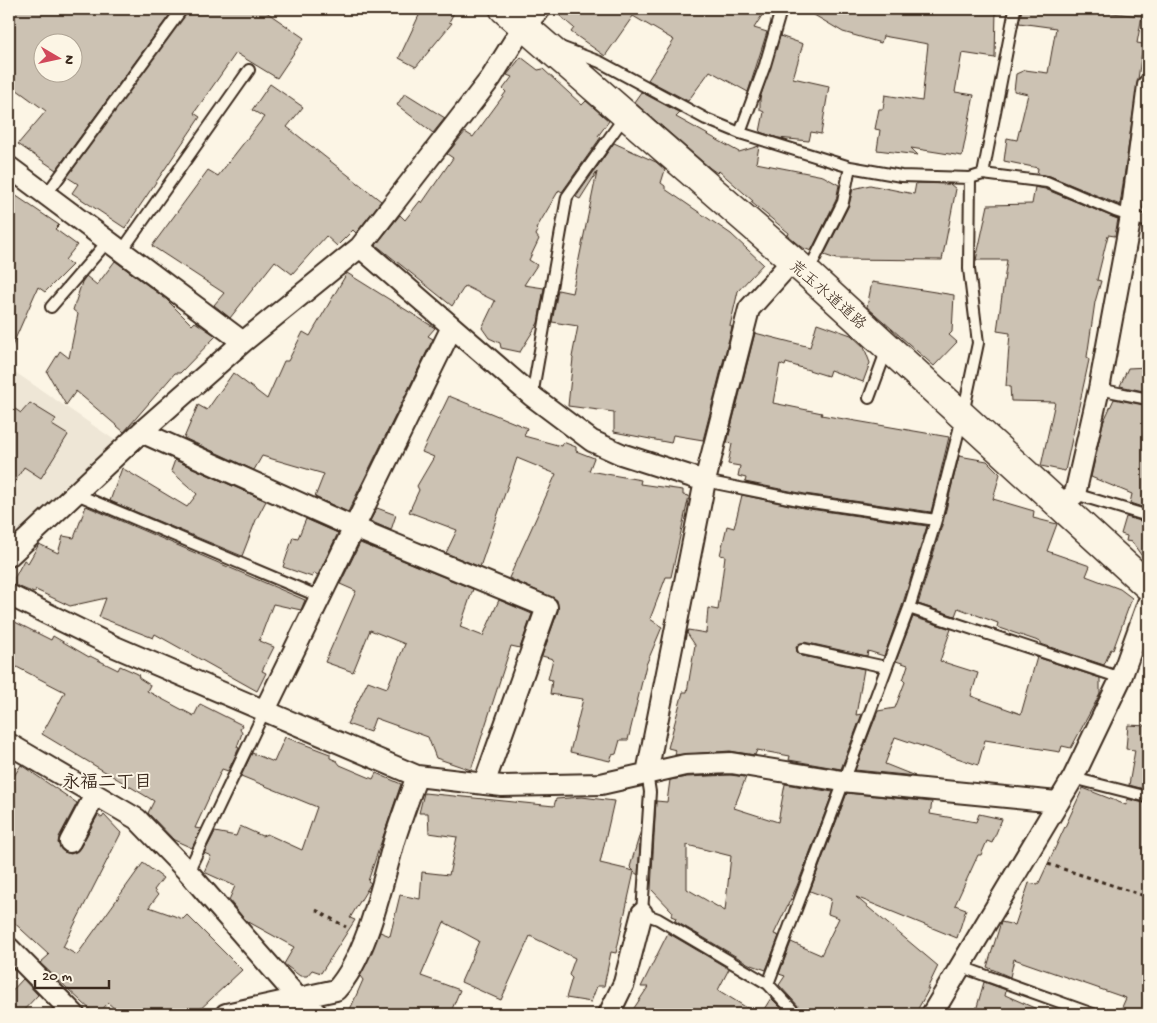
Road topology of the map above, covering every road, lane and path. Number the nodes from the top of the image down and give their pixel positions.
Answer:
1 (182, 9) edge
2 (1015, 9) edge
3 (780, 10) edge
4 (527, 20) edge
5 (249, 70) dead end
6 (1148, 85) edge
7 (625, 116) junction
8 (740, 133) junction
9 (9, 167) edge
10 (850, 167) junction
11 (983, 174) junction
12 (970, 178) junction
13 (46, 195) junction
14 (1140, 219) edge
15 (114, 246) junction
16 (360, 248) junction
17 (800, 267) junction
18 (51, 307) dead end
19 (452, 327) junction
20 (243, 342) junction
21 (888, 346) junction
22 (1099, 388) junction
23 (532, 396) junction
24 (869, 398) dead end
25 (1148, 399) edge
26 (963, 414) junction
27 (141, 432) junction
28 (705, 481) junction
29 (74, 493) junction
30 (1067, 500) junction
31 (1148, 516) edge
32 (936, 520) junction
33 (355, 528) junction
34 (9, 556) edge
35 (1148, 586) edge
36 (9, 595) edge
37 (320, 597) junction
38 (1148, 603) edge
39 (908, 608) junction
40 (802, 649) dead end
41 (886, 667) junction
42 (1121, 678) junction
43 (265, 710) junction
44 (9, 744) edge
45 (647, 773) junction
46 (416, 776) junction
47 (1073, 778) junction
48 (842, 782) junction
49 (484, 784) junction
50 (94, 795) junction
51 (1148, 797) edge
52 (1057, 802) junction
53 (70, 842) dead end
54 (1026, 856) junction
55 (188, 872) junction
56 (1148, 897) edge
57 (316, 910) dead end
58 (642, 913) junction
59 (364, 937) junction
60 (9, 948) edge
61 (959, 966) junction
62 (768, 984) junction
63 (298, 998) junction
64 (74, 1014) edge
65 (226, 1014) edge
66 (317, 1014) edge
67 (609, 1014) edge
68 (796, 1014) edge
69 (932, 1014) edge
70 (1093, 1014) edge

1 - 13 lane
2 - 11 lane
3 - 8 lane
4 - 7 main road, 荒玉水道道路
4 - 8 lane
4 - 16 street
5 - 15 lane
6 - 14 street
7 - 17 main road, 荒玉水道道路
7 - 23 lane
8 - 10 lane
9 - 13 street
10 - 12 lane
10 - 17 lane
11 - 12 lane
11 - 14 lane
12 - 26 lane
13 - 15 street
14 - 22 street
15 - 18 lane
15 - 20 street
16 - 19 street
16 - 20 street
17 - 21 main road, 荒玉水道道路
17 - 28 street
19 - 23 street
19 - 33 street
20 - 27 street
21 - 24 lane
21 - 26 main road, 荒玉水道道路
22 - 25 lane
22 - 30 street
23 - 28 street
26 - 30 main road, 荒玉水道道路
26 - 32 lane
27 - 29 street
27 - 33 street
28 - 32 lane
28 - 45 street
29 - 34 street
29 - 37 lane
30 - 31 lane
30 - 35 main road, 荒玉水道道路
32 - 39 lane
33 - 37 street
33 - 49 street
36 - 43 street
37 - 43 street
38 - 42 street
39 - 41 lane
39 - 42 lane
40 - 41 lane
41 - 48 lane
42 - 47 street
43 - 46 street
43 - 55 lane
44 - 50 street
45 - 48 street
45 - 49 street
45 - 58 lane
46 - 49 street
46 - 59 street
47 - 51 lane
47 - 52 street
48 - 52 street
48 - 62 lane
50 - 53 street
50 - 55 street
52 - 54 street
54 - 56 path
54 - 61 street
55 - 63 street
57 - 59 path
58 - 62 lane
58 - 67 street
59 - 63 street
60 - 64 street
61 - 69 street
61 - 70 lane
62 - 68 lane
63 - 65 street
63 - 66 street

